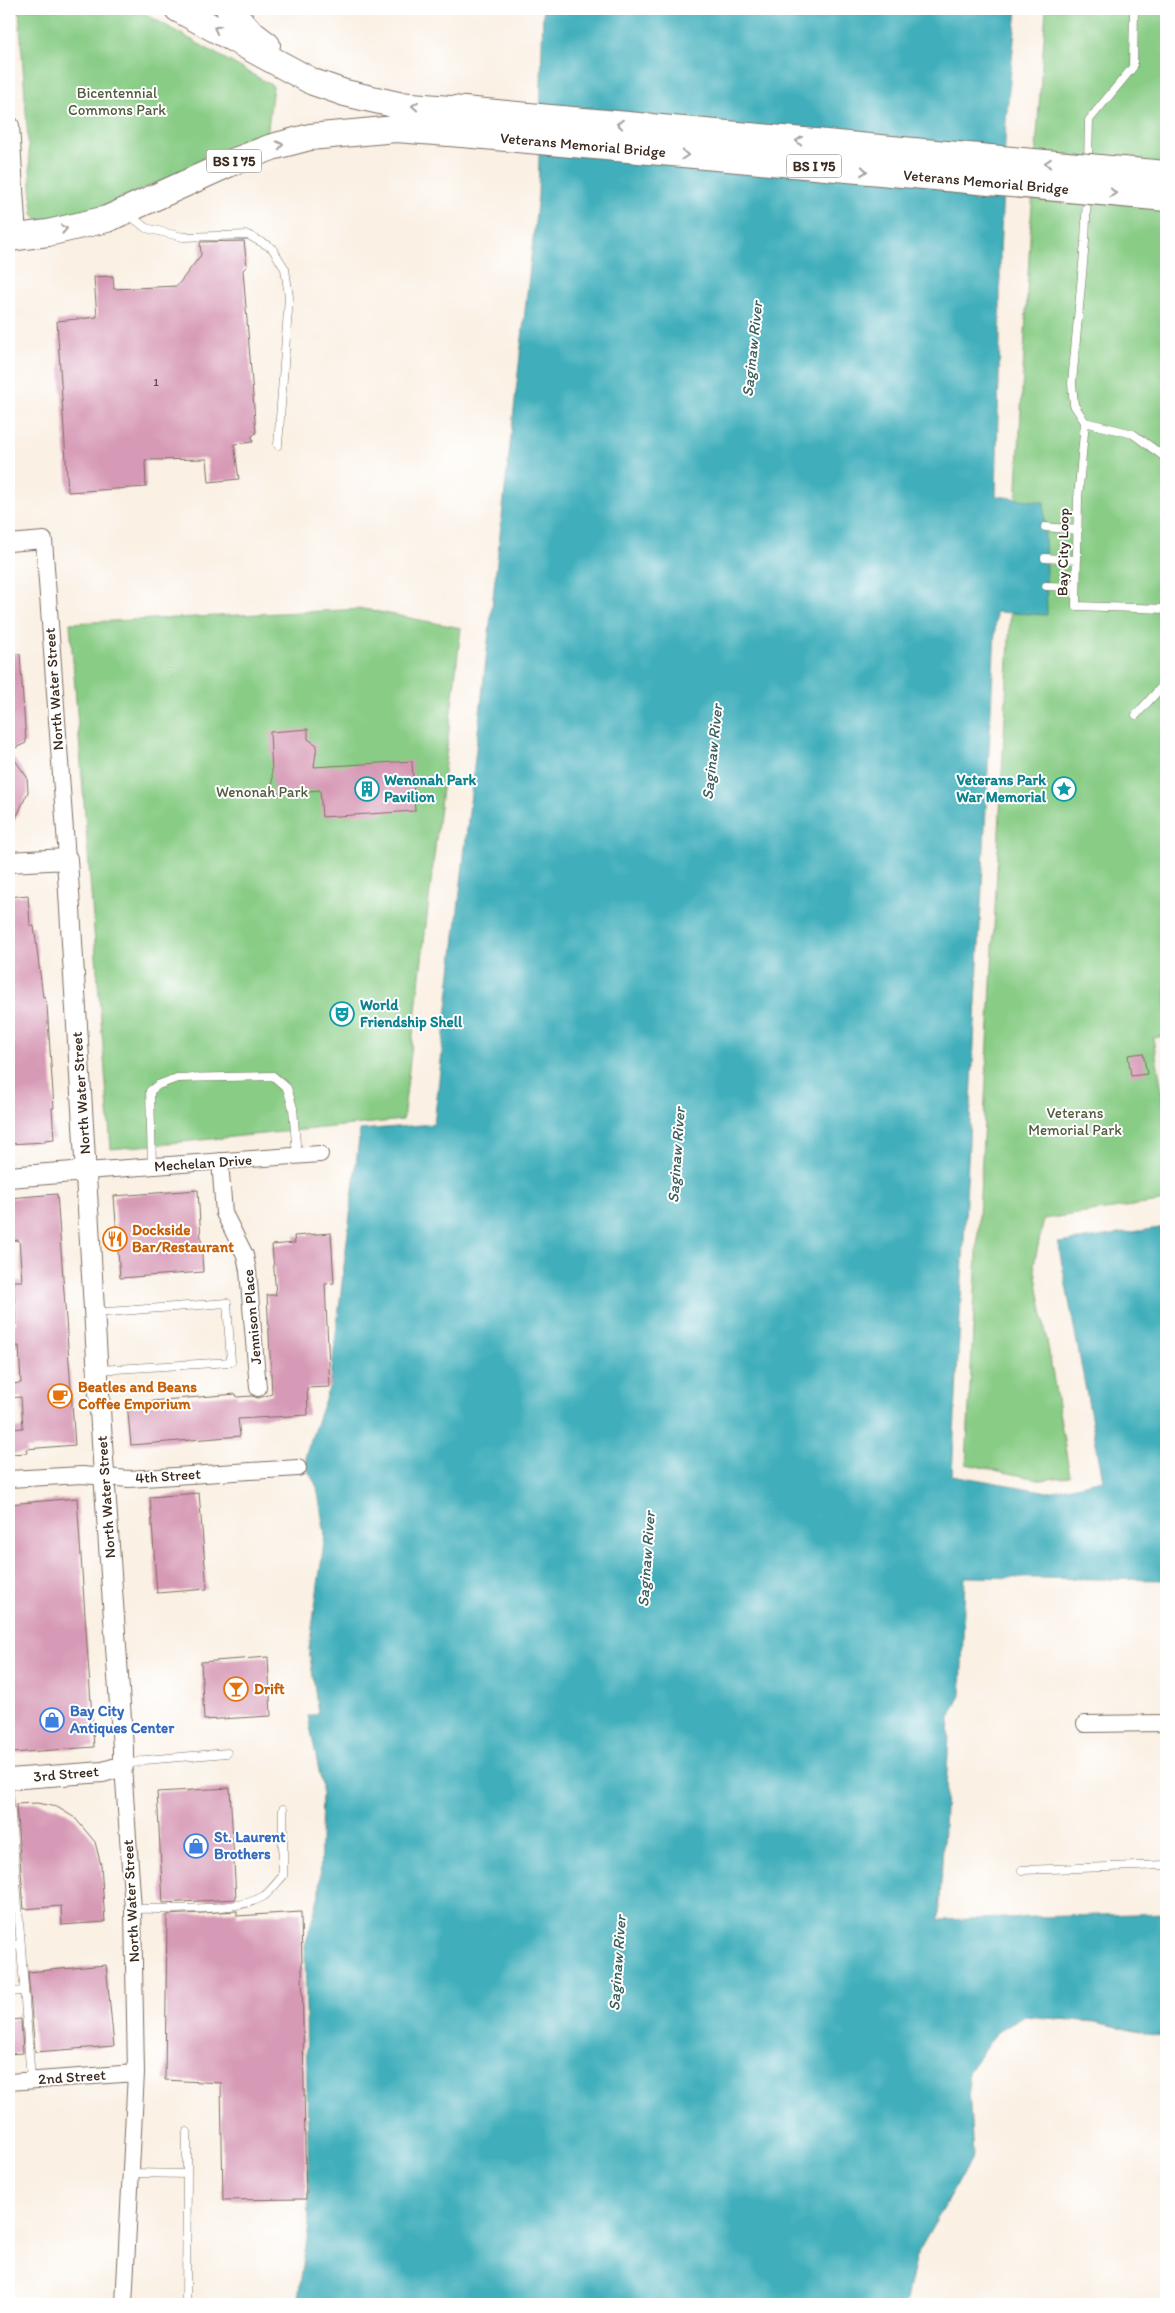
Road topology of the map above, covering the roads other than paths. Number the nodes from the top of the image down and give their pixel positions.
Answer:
1 (178, 9) edge
2 (229, 9) edge
3 (1134, 9) edge
4 (313, 82) junction
5 (463, 122) junction
6 (9, 126) edge
7 (1166, 174) edge
8 (1087, 176) dead end
9 (1087, 186) dead end
10 (1166, 198) edge
11 (124, 211) junction
12 (12, 238) edge
13 (1084, 422) junction
14 (278, 445) dead end
15 (1166, 458) edge
16 (1045, 526) dead end
17 (1078, 530) junction
18 (9, 543) edge
19 (1045, 558) dead end
20 (1077, 560) junction
21 (1046, 586) dead end
22 (1076, 587) junction
23 (1166, 610) edge
24 (1166, 682) edge
25 (1136, 715) dead end
26 (67, 859) junction
27 (9, 862) edge
28 (320, 1154) dead end
29 (297, 1156) junction
30 (220, 1161) junction
31 (152, 1166) junction
32 (86, 1171) junction
33 (9, 1177) edge
34 (94, 1313) junction
35 (98, 1370) junction
36 (258, 1388) dead end
37 (298, 1468) dead end
38 (104, 1477) junction
39 (9, 1479) edge
40 (1166, 1723) edge
41 (1085, 1724) dead end
42 (227, 1754) dead end
43 (122, 1766) junction
44 (9, 1778) edge
45 (9, 1788) edge
46 (284, 1810) dead end
47 (1166, 1865) edge
48 (1022, 1870) dead end
49 (133, 1909) junction
50 (21, 1944) junction
51 (9, 1945) edge
52 (24, 1990) junction
53 (9, 1992) edge
54 (136, 2073) junction
55 (31, 2080) junction
56 (9, 2082) edge
57 (187, 2132) dead end
58 (132, 2173) junction
59 (186, 2174) junction
60 (124, 2304) edge
61 (186, 2304) edge

4 -> 1 highway, Veterans Memorial Bridge / BS I 75
2 - 4 highway
3 - 8 lane
5 -> 4 highway, Veterans Memorial Bridge / BS I 75
7 -> 5 highway, Veterans Memorial Bridge / BS I 75, bridge
5 -> 10 highway, Veterans Memorial Bridge / BS I 75, bridge
11 -> 5 highway, Veterans Memorial Bridge / BS I 75
6 - 12 street
9 - 13 lane
12 -> 11 highway, Veterans Memorial Bridge / BS I 75
11 - 14 lane
13 - 15 lane
13 - 17 lane, Bay City Loop
16 - 17 lane
17 - 20 lane, Bay City Loop
18 - 26 street, North Water Street
19 - 20 lane
20 - 22 lane, Bay City Loop
21 - 22 lane
22 - 23 lane, Bay City Loop
24 - 25 lane
26 - 27 street
26 - 32 street, North Water Street
28 - 29 street, Mechelan Drive
29 - 30 street, Mechelan Drive
29 - 31 lane
30 - 31 street, Mechelan Drive
30 - 36 street, Jennison Place
31 - 32 street, Mechelan Drive
32 - 33 street
32 - 34 street, North Water Street
34 - 35 street, North Water Street
34 - 35 lane
35 - 38 street, North Water Street
37 - 38 street, 4th Street
38 - 39 street, 4th Street
38 - 43 street, North Water Street
40 - 41 street
42 - 43 lane
43 - 44 street, 3rd Street
43 - 49 street, North Water Street
45 - 50 lane
46 - 49 lane
47 - 48 lane
49 - 54 street, North Water Street
50 - 51 lane
50 - 52 lane
52 - 53 lane
52 - 55 lane
54 - 55 street, 2nd Street
54 - 58 street, North Water Street
55 - 56 street, 2nd Street
57 - 59 lane
58 - 59 lane
58 - 60 street, North Water Street
59 - 61 lane

